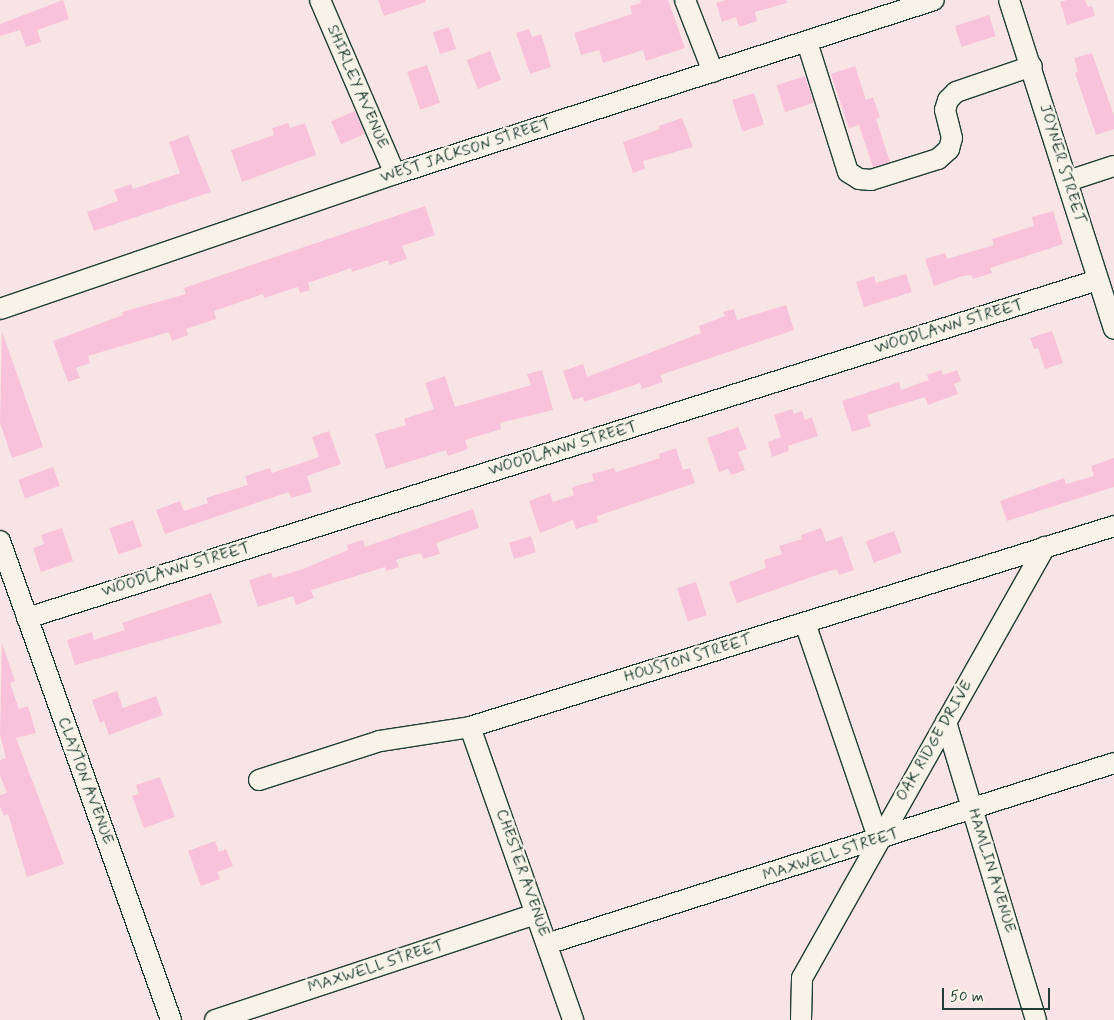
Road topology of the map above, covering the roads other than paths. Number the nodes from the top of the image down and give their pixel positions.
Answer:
1 (320, 0) edge
2 (685, 0) edge
3 (934, 0) edge
4 (1009, 0) edge
5 (807, 42) junction
6 (1032, 66) junction
7 (713, 72) junction
8 (1114, 166) edge
9 (395, 174) junction
10 (1068, 181) junction
11 (1098, 280) junction
12 (0, 309) edge
13 (1114, 329) edge
14 (1114, 526) edge
15 (0, 541) edge
16 (1045, 547) junction
17 (27, 618) junction
18 (805, 623) junction
19 (946, 722) junction
20 (470, 727) junction
21 (1114, 763) edge
22 (259, 780) dead end
23 (972, 808) junction
24 (879, 840) junction
25 (536, 914) junction
26 (547, 944) junction
27 (171, 1020) edge
28 (215, 1020) edge
29 (573, 1020) edge
30 (801, 1020) edge
31 (1036, 1020) edge

1 - 9 street, SHIRLEY AVENUE
2 - 7 street
3 - 5 street, WEST JACKSON STREET
4 - 6 street, JOYNER STREET
5 - 6 street
5 - 7 street, WEST JACKSON STREET
6 - 10 street, JOYNER STREET
7 - 9 street, WEST JACKSON STREET
8 - 10 street
9 - 12 street, WEST JACKSON STREET
10 - 11 street, JOYNER STREET
11 - 13 street, JOYNER STREET
11 - 17 street, WOODLAWN STREET
14 - 16 street, HOUSTON STREET
15 - 17 street, CLAYTON AVENUE
16 - 18 street, HOUSTON STREET
16 - 19 street, OAK RIDGE DRIVE
17 - 27 street, CLAYTON AVENUE
18 - 20 street, HOUSTON STREET
18 - 24 street
19 - 23 street, HAMLIN AVENUE
19 - 24 street, OAK RIDGE DRIVE
20 - 22 street, HOUSTON STREET
20 - 25 street, CHESTER AVENUE
21 - 23 street, MAXWELL STREET
23 - 24 street, MAXWELL STREET
23 - 31 street, HAMLIN AVENUE
24 - 26 street, MAXWELL STREET
24 - 30 street, OAK RIDGE DRIVE
25 - 26 street, CHESTER AVENUE
25 - 28 street, MAXWELL STREET
26 - 29 street, CHESTER AVENUE

